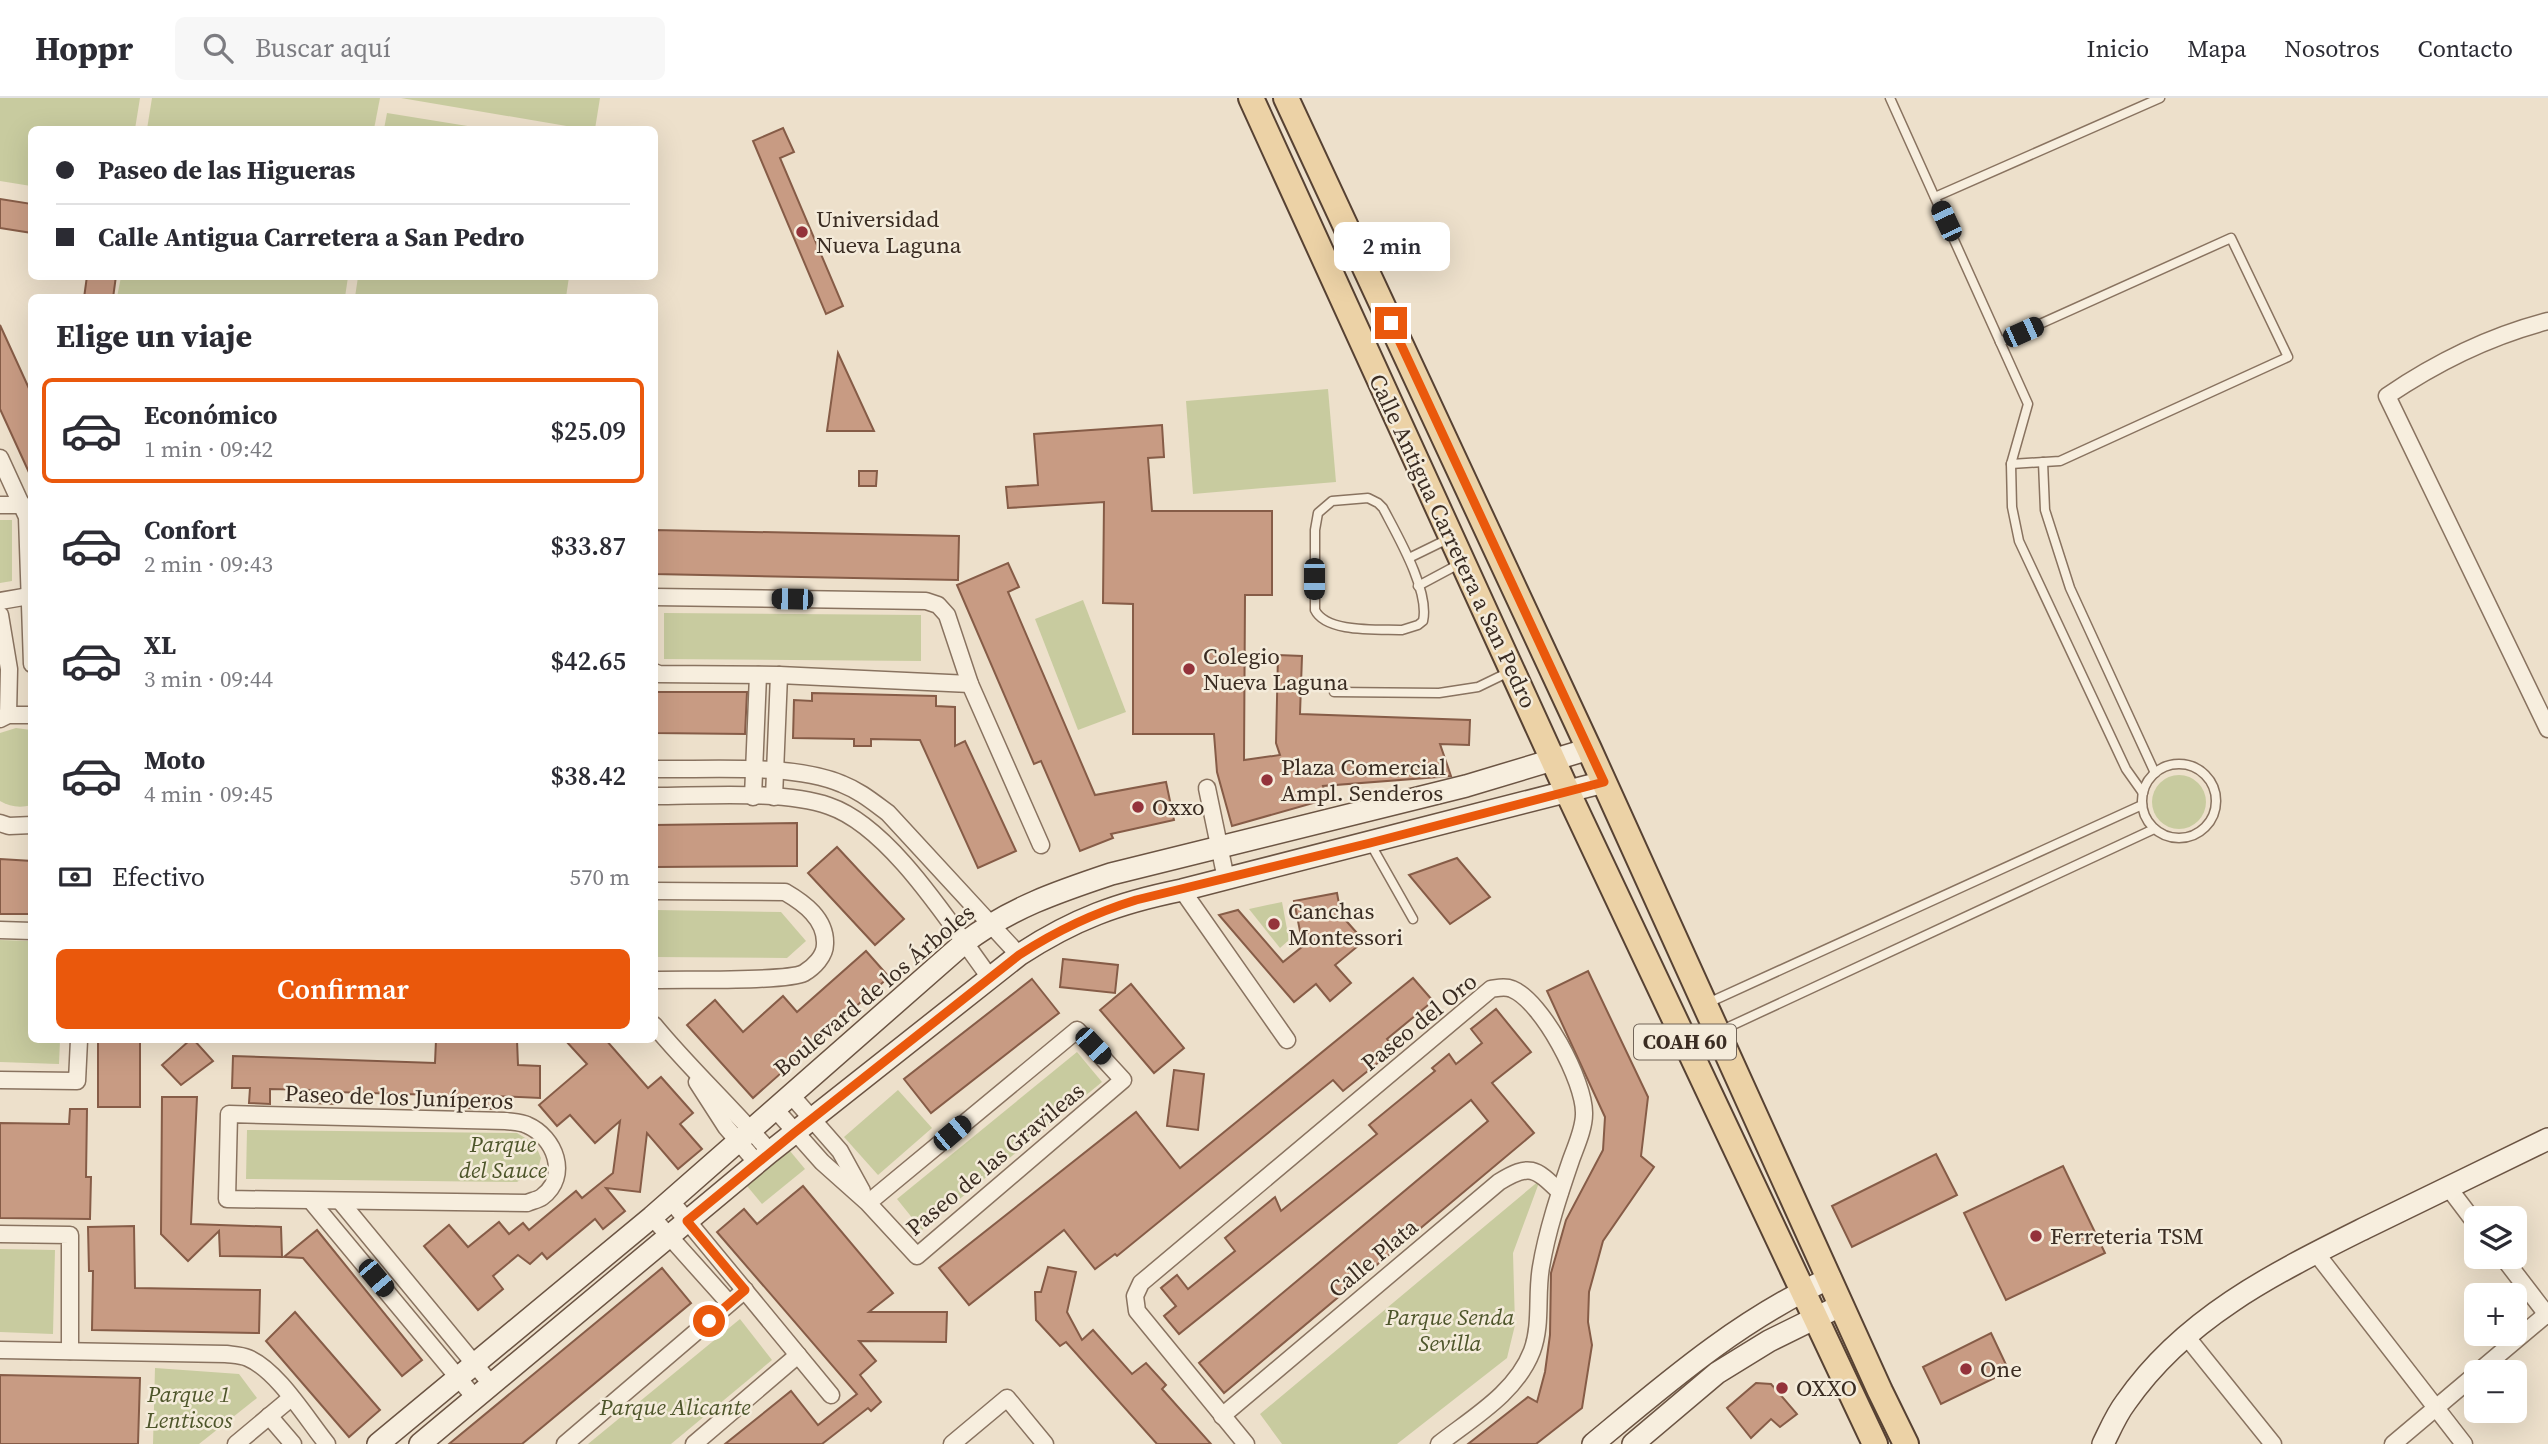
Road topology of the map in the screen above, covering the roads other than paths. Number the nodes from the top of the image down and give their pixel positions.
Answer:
1 (1251, 98) edge
2 (1286, 98) edge
3 (1890, 98) edge
4 (2160, 98) edge
5 (1935, 197) junction
6 (2548, 321) edge
7 (2000, 342) junction
8 (0, 458) edge
9 (2042, 462) junction
10 (2011, 464) junction
11 (0, 505) edge
12 (23, 505) junction
13 (28, 526) edge
14 (1452, 537) junction
15 (1409, 558) junction
16 (1463, 562) junction
17 (1418, 586) junction
18 (28, 596) edge
19 (658, 597) edge
20 (0, 601) edge
21 (0, 615) edge
22 (1512, 671) junction
23 (658, 674) edge
24 (758, 675) junction
25 (779, 675) junction
26 (970, 684) junction
27 (1334, 692) dead end
28 (2543, 704) edge
29 (28, 715) edge
30 (4, 717) edge
31 (2548, 729) edge
32 (1589, 749) junction
33 (1553, 760) junction
34 (658, 769) edge
35 (754, 770) junction
36 (775, 772) junction
37 (2155, 773) junction
38 (1604, 782) junction
39 (1207, 788) dead end
40 (1568, 793) junction
41 (2143, 793) junction
42 (658, 796) edge
43 (753, 797) junction
44 (774, 797) junction
45 (2142, 805) junction
46 (0, 823) edge
47 (28, 825) edge
48 (2154, 829) junction
49 (1370, 843) junction
50 (1041, 845) dead end
51 (1220, 849) junction
52 (1226, 879) junction
53 (1182, 890) junction
54 (658, 891) edge
55 (1413, 919) dead end
56 (990, 923) junction
57 (0, 930) edge
58 (28, 931) edge
59 (964, 943) junction
60 (1019, 955) junction
61 (658, 979) edge
62 (990, 979) junction
63 (1705, 1004) junction
64 (658, 1030) edge
65 (1718, 1032) junction
66 (1287, 1040) dead end
67 (79, 1043) edge
68 (0, 1080) edge
69 (791, 1095) junction
70 (775, 1109) junction
71 (812, 1118) junction
72 (794, 1133) junction
73 (744, 1136) junction
74 (2548, 1139) edge
75 (763, 1158) junction
76 (2448, 1187) junction
77 (1560, 1192) junction
78 (311, 1201) junction
79 (340, 1201) junction
80 (671, 1201) junction
81 (868, 1203) junction
82 (2464, 1208) edge
83 (652, 1217) junction
84 (687, 1221) junction
85 (0, 1234) edge
86 (669, 1236) junction
87 (2316, 1253) junction
88 (2512, 1269) edge
89 (1830, 1278) junction
90 (745, 1290) junction
91 (1802, 1291) junction
92 (729, 1303) junction
93 (1842, 1305) junction
94 (2548, 1315) edge
95 (1815, 1318) junction
96 (2186, 1336) junction
97 (0, 1350) edge
98 (70, 1351) junction
99 (798, 1356) junction
100 (2493, 1360) edge
101 (467, 1372) junction
102 (2464, 1384) edge
103 (483, 1391) junction
104 (831, 1395) dead end
105 (291, 1398) junction
106 (2124, 1404) junction
107 (2436, 1408) junction
108 (269, 1416) junction
109 (1222, 1416) junction
110 (236, 1444) edge
111 (293, 1444) edge
112 (327, 1444) edge
113 (378, 1444) edge
114 (420, 1444) edge
115 (565, 1444) edge
116 (694, 1444) edge
117 (952, 1444) edge
118 (1045, 1444) edge
119 (1246, 1444) edge
120 (1439, 1444) edge
121 (1593, 1444) edge
122 (1633, 1444) edge
123 (1875, 1444) edge
124 (1906, 1444) edge
125 (2088, 1444) edge
126 (2103, 1444) edge
127 (2273, 1444) edge
128 (2393, 1444) edge
129 (2464, 1444) edge

1 - 14 main road, Calle Antigua Carretera a San Pedro / COAH 60
2 - 32 main road, Calle Antigua Carretera a San Pedro / COAH 60
3 - 5 lane
4 - 5 lane
5 - 7 lane
6 - 28 street
7 - 9 lane
7 - 10 lane
8 - 12 street
9 - 10 lane
9 - 37 lane
10 - 41 lane
11 - 12 street
12 - 13 street
14 - 15 lane
14 - 16 main road, Calle Antigua Carretera a San Pedro / COAH 60
15 - 17 lane
15 - 17 lane
16 - 17 lane
16 - 22 main road, Calle Antigua Carretera a San Pedro / COAH 60
18 - 20 street
19 - 26 street
21 - 30 street
22 - 27 lane
22 - 33 main road, Calle Antigua Carretera a San Pedro / COAH 60
23 - 24 street
24 - 25 street
24 - 35 street
25 - 26 street
25 - 36 street
26 - 50 street
28 - 31 street
29 - 30 street
32 - 33 main road, Boulevard de los Árboles
32 - 38 main road, COAH 60
33 - 40 main road, Calle Antigua Carretera a San Pedro / COAH 60
33 - 51 main road, Boulevard de los Árboles
34 - 35 street
35 - 36 street
35 - 43 street
36 - 44 street
36 - 56 street
37 - 41 lane
37 - 48 lane
38 - 40 main road
38 - 63 main road, COAH 60
39 - 51 street
40 - 49 main road
40 - 91 main road, COAH 60
41 - 45 lane
42 - 43 street
43 - 44 street
44 - 59 street
45 - 48 lane
45 - 63 lane
46 - 47 street
48 - 65 lane
49 - 52 main road
49 - 55 lane
51 - 52 street
51 - 56 main road, Boulevard de los Árboles
52 - 53 main road
53 - 60 main road
53 - 66 street
54 - 61 street
56 - 59 main road, Boulevard de los Árboles
56 - 60 street
57 - 58 street
59 - 62 street
59 - 69 main road, Boulevard de los Árboles
60 - 62 main road
62 - 71 main road
63 - 65 main road, COAH 60
64 - 73 street
65 - 89 main road, COAH 60
67 - 68 street
69 - 70 main road, Boulevard de los Árboles
69 - 71 street, Paseo de las Gravileas
70 - 72 street, Paseo de las Gravileas
70 - 73 main road, Boulevard de los Árboles
71 - 72 main road
71 - 81 street, Paseo de las Gravileas
72 - 75 main road
72 - 81 street, Paseo de las Gravileas
73 - 75 street
73 - 80 main road, Boulevard de los Árboles
74 - 76 main road
75 - 84 main road
76 - 82 street
76 - 87 main road
77 - 109 street, Calle Plata
77 - 109 street, Paseo del Oro
77 - 120 street, Paseo del Oro
78 - 79 street, Paseo de los Juníperos
78 - 79 street, Paseo de los Juníperos
78 - 101 street
79 - 101 street
80 - 83 main road, Boulevard de los Árboles
80 - 84 street
81 - 81 street, Paseo de las Gravileas
83 - 86 street
83 - 101 main road, Boulevard de los Árboles
84 - 86 main road
84 - 90 street
85 - 98 street
86 - 92 street
86 - 103 main road
87 - 96 main road
87 - 107 street
88 - 94 street
89 - 91 main road
89 - 93 main road, COAH 60
90 - 92 street
90 - 99 street
91 - 95 main road, COAH 60
91 - 121 main road
92 - 115 street
93 - 95 main road
93 - 124 main road, COAH 60
94 - 100 street
95 - 122 main road
95 - 123 main road, COAH 60
96 - 106 main road
96 - 127 street
97 - 98 street
98 - 105 street
99 - 104 street
99 - 116 street
101 - 103 street
101 - 113 main road, Boulevard de los Árboles
102 - 107 street
103 - 114 main road
105 - 108 street
105 - 112 street
106 - 125 main road
106 - 126 main road
107 - 128 street
107 - 129 street
108 - 110 street
108 - 111 street
109 - 119 street, Paseo del Oro
117 - 118 street

